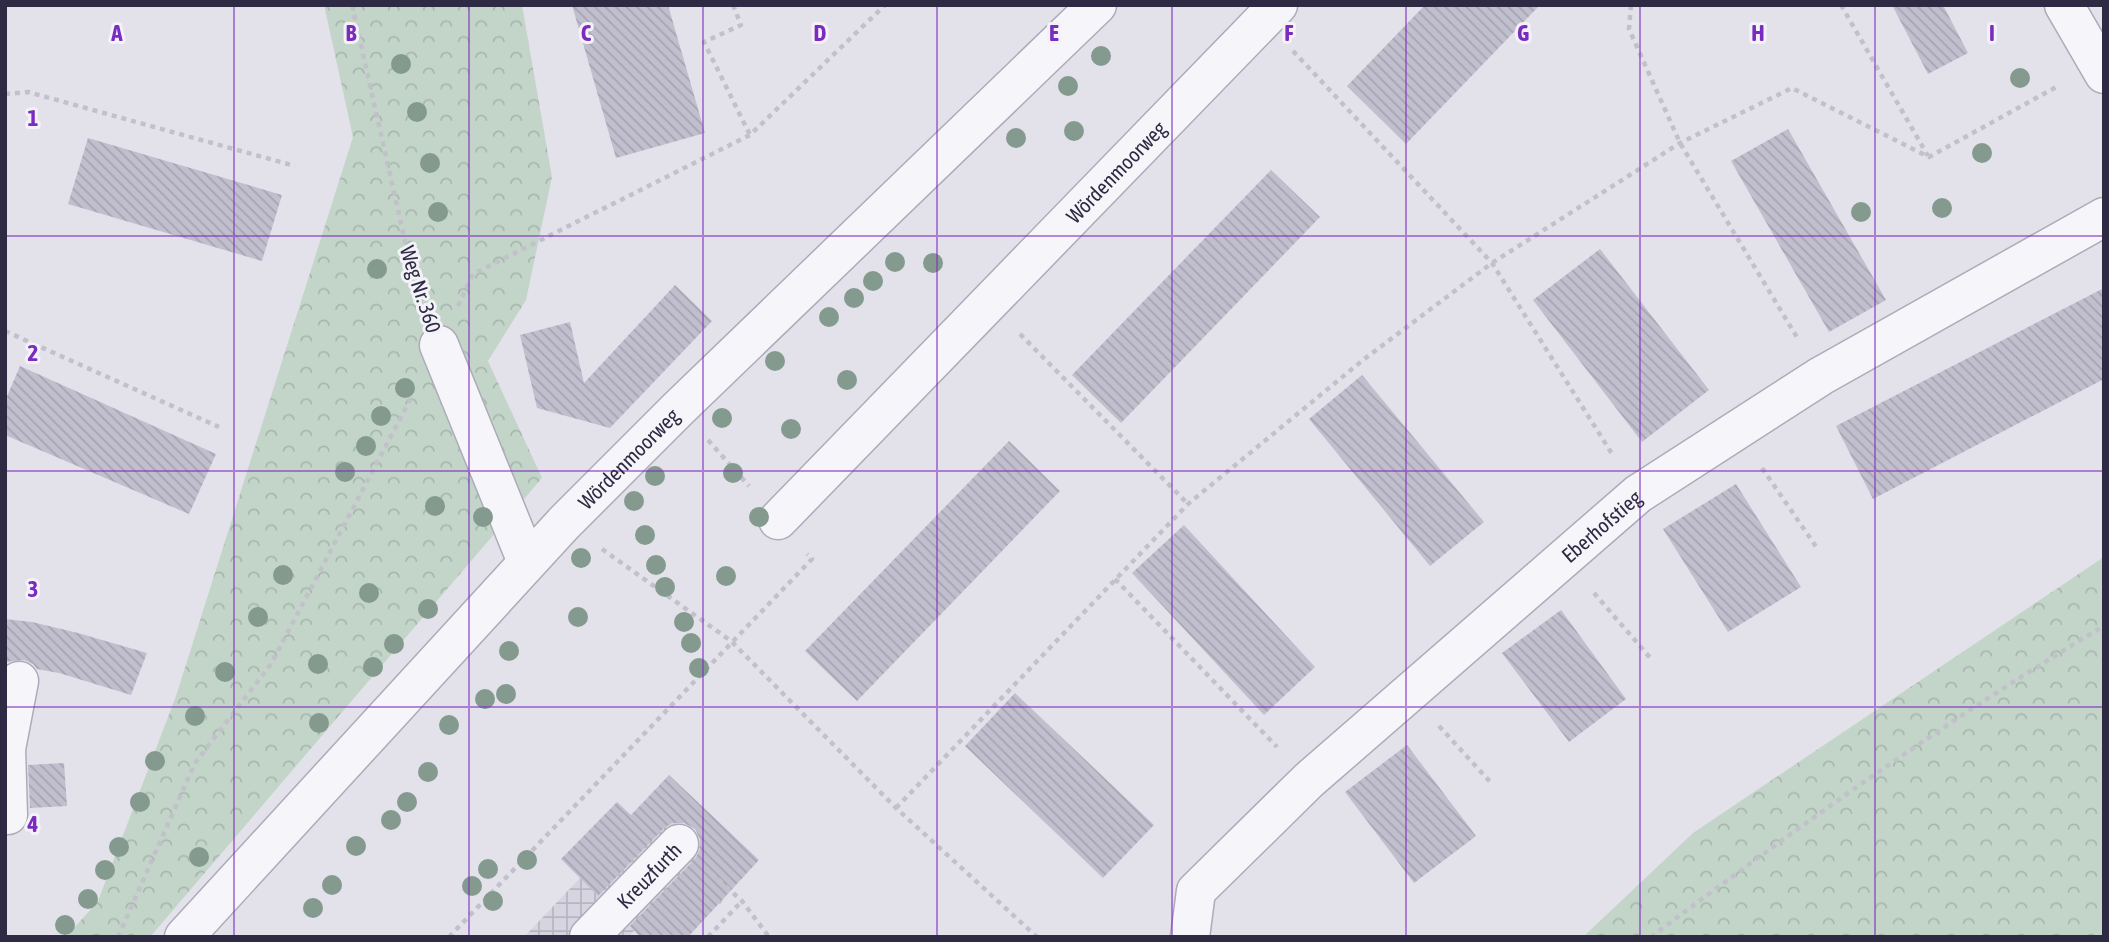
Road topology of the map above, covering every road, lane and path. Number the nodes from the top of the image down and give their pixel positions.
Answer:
1 (352, 5) edge
2 (733, 5) edge
3 (885, 5) edge
4 (1097, 5) edge
5 (1631, 5) edge
6 (1841, 5) edge
7 (2064, 5) edge
8 (1271, 13) edge
9 (2100, 70) edge
10 (5, 94) edge
11 (750, 135) junction
12 (1679, 143) junction
13 (1928, 157) junction
14 (295, 166) dead end
15 (2104, 217) edge
16 (1492, 263) junction
17 (990, 303) junction
18 (5, 331) edge
19 (439, 345) junction
20 (1821, 376) junction
21 (680, 407) junction
22 (219, 427) dead end
23 (1737, 430) junction
24 (1638, 494) junction
25 (1188, 504) junction
26 (778, 520) junction
27 (564, 523) junction
28 (1817, 548) dead end
29 (1564, 558) junction
30 (527, 562) junction
31 (1115, 579) junction
32 (2104, 626) edge
33 (731, 641) junction
34 (1653, 661) dead end
35 (19, 681) dead end
36 (1408, 693) junction
37 (1309, 780) junction
38 (1493, 785) dead end
39 (896, 808) junction
40 (5, 815) edge
41 (679, 844) joint
42 (742, 901) junction
43 (118, 937) edge
44 (184, 937) edge
45 (449, 937) edge
46 (589, 937) edge
47 (708, 937) edge
48 (769, 937) edge
49 (1037, 937) edge
50 (1190, 937) edge
51 (1651, 937) edge

1 - 19 path, Weg Nr. 360
2 - 11 path
3 - 11 path
4 - 21 street, Wördenmoorweg
5 - 12 path
6 - 13 path
7 - 9 street
8 - 16 path
8 - 17 street, Wördenmoorweg
9 - 13 path
10 - 14 path
11 - 19 path
12 - 13 path
12 - 16 path
12 - 20 path
15 - 20 street, Eberhofstieg
16 - 24 path
16 - 25 path
17 - 25 path
17 - 26 street, Wördenmoorweg
18 - 22 path
19 - 30 street, Weg Nr. 360
19 - 43 path
20 - 23 street, Eberhofstieg
21 - 26 path
21 - 27 street, Wördenmoorweg
23 - 24 street, Eberhofstieg
23 - 28 path
24 - 29 street, Eberhofstieg
25 - 31 path
26 - 33 path
27 - 30 street, Wördenmoorweg
27 - 33 path
29 - 34 path
29 - 36 street, Eberhofstieg
30 - 44 street, Wördenmoorweg
31 - 37 path
31 - 39 path
32 - 51 path
33 - 39 path
33 - 45 path
35 - 40 street
36 - 37 street, Eberhofstieg
36 - 38 path
37 - 50 street, Eberhofstieg
39 - 49 path
41 - 42 path, Kreuzfurth
41 - 46 street, Kreuzfurth
42 - 47 path
42 - 48 path, Kreuzfurth

